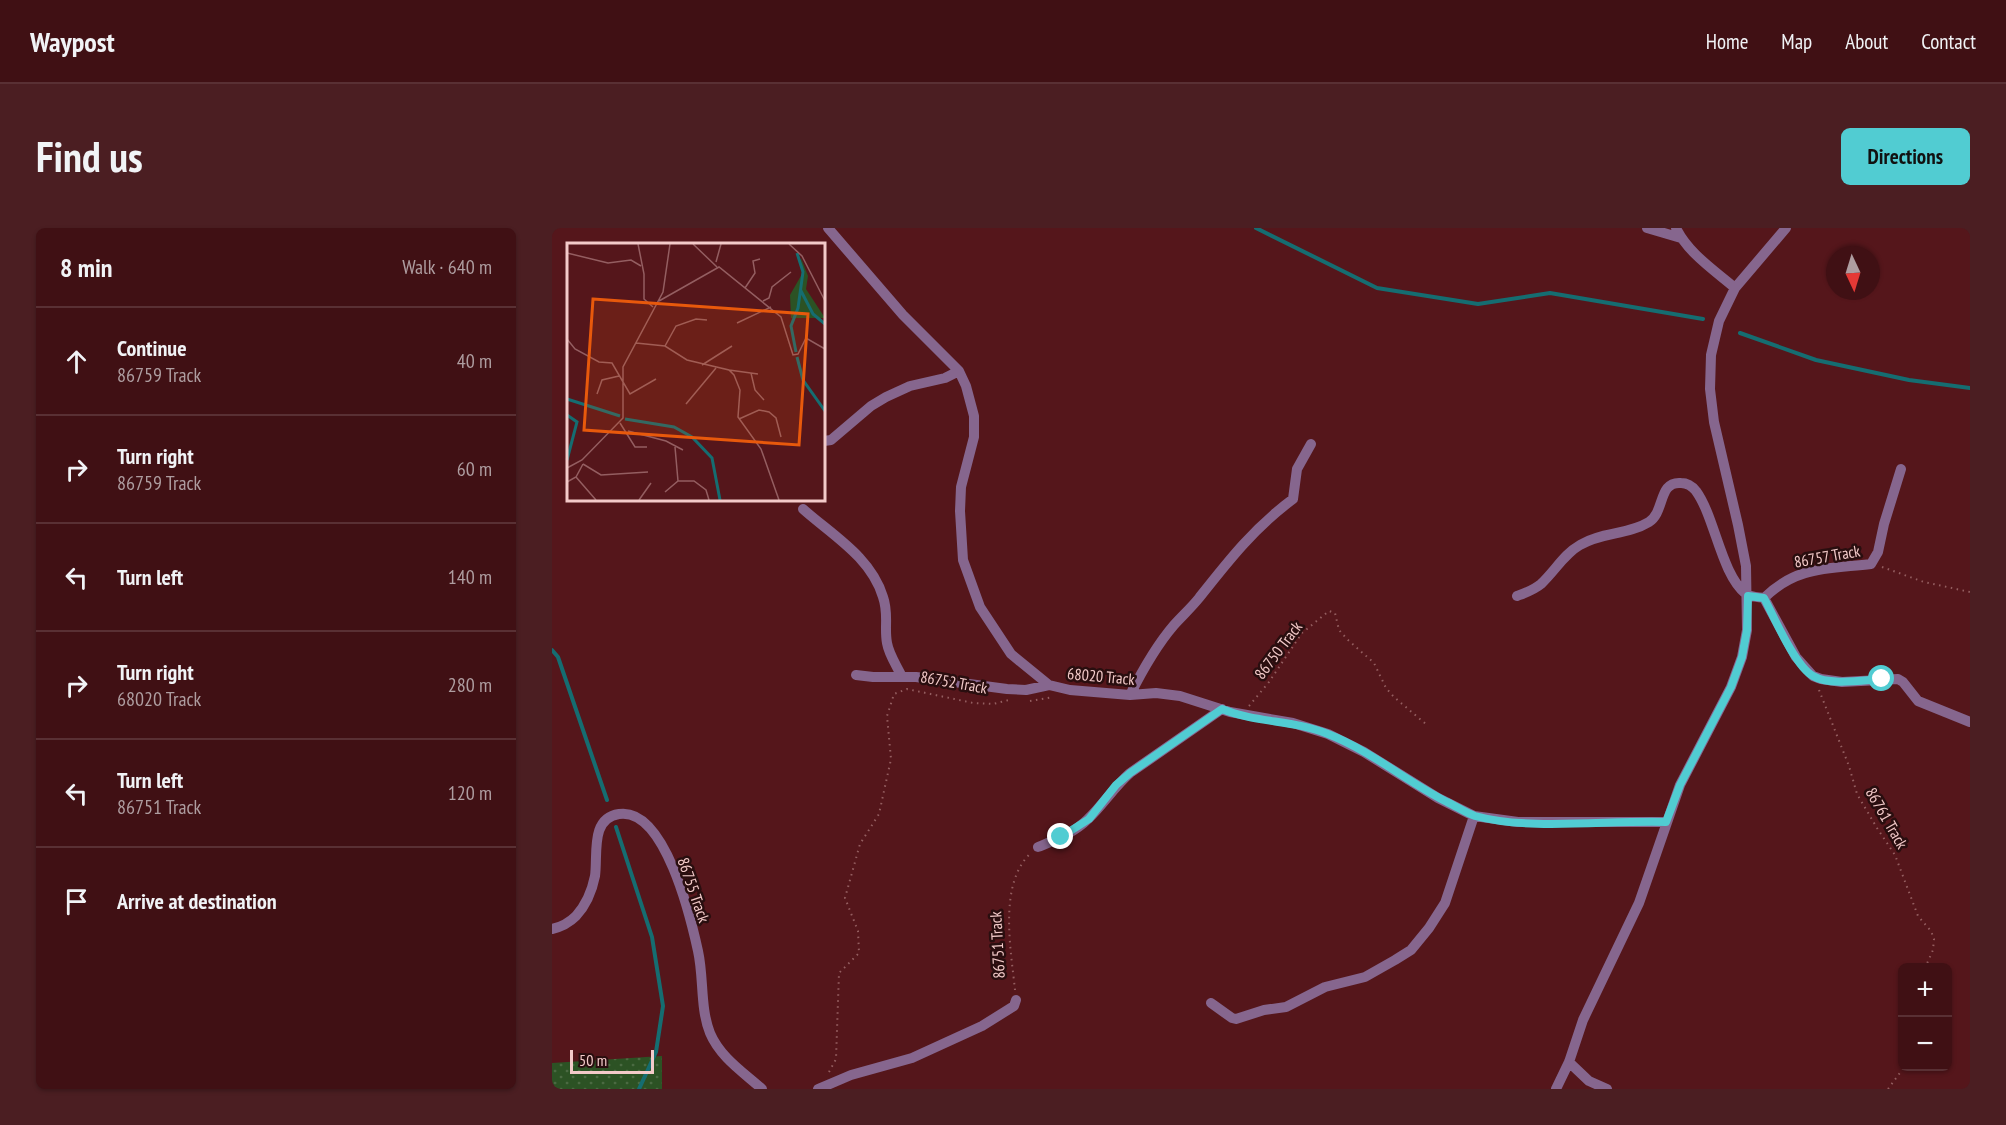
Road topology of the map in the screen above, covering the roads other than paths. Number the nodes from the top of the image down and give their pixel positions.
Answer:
1 (828, 228) edge
2 (1647, 228) edge
3 (1786, 228) edge
4 (1679, 233) edge
5 (1735, 288) junction
6 (959, 371) junction
7 (825, 441) edge
8 (1311, 444) dead end
9 (1901, 469) dead end
10 (803, 509) dead end
11 (1516, 596) dead end
12 (1748, 596) junction
13 (1764, 598) junction
14 (856, 675) dead end
15 (902, 677) junction
16 (1048, 685) junction
17 (1130, 695) junction
18 (1222, 709) junction
19 (1970, 722) edge
20 (1474, 816) junction
21 (1666, 822) junction
22 (1038, 847) road end
23 (552, 928) edge
24 (1016, 1000) road end
25 (1211, 1003) dead end
26 (1569, 1062) junction
27 (821, 1087) edge
28 (762, 1089) edge
29 (1556, 1089) edge
30 (1607, 1089) edge

1 - 6 street, 68020 Track
2 - 4 street
3 - 5 street
4 - 5 street
5 - 12 street
6 - 7 street
6 - 16 street, 68020 Track
8 - 17 street
9 - 13 street, 86757 Track
10 - 15 street
11 - 12 street
12 - 13 street
12 - 21 street
13 - 19 street
14 - 15 street
15 - 16 street
16 - 17 street, 68020 Track
17 - 18 street, 68020 Track
18 - 20 street, 68020 Track
18 - 22 street
20 - 21 street, 68020 Track
20 - 25 street
21 - 26 street
23 - 28 street, 86755 Track
24 - 27 street, 86751 Track
26 - 29 street
26 - 30 street

